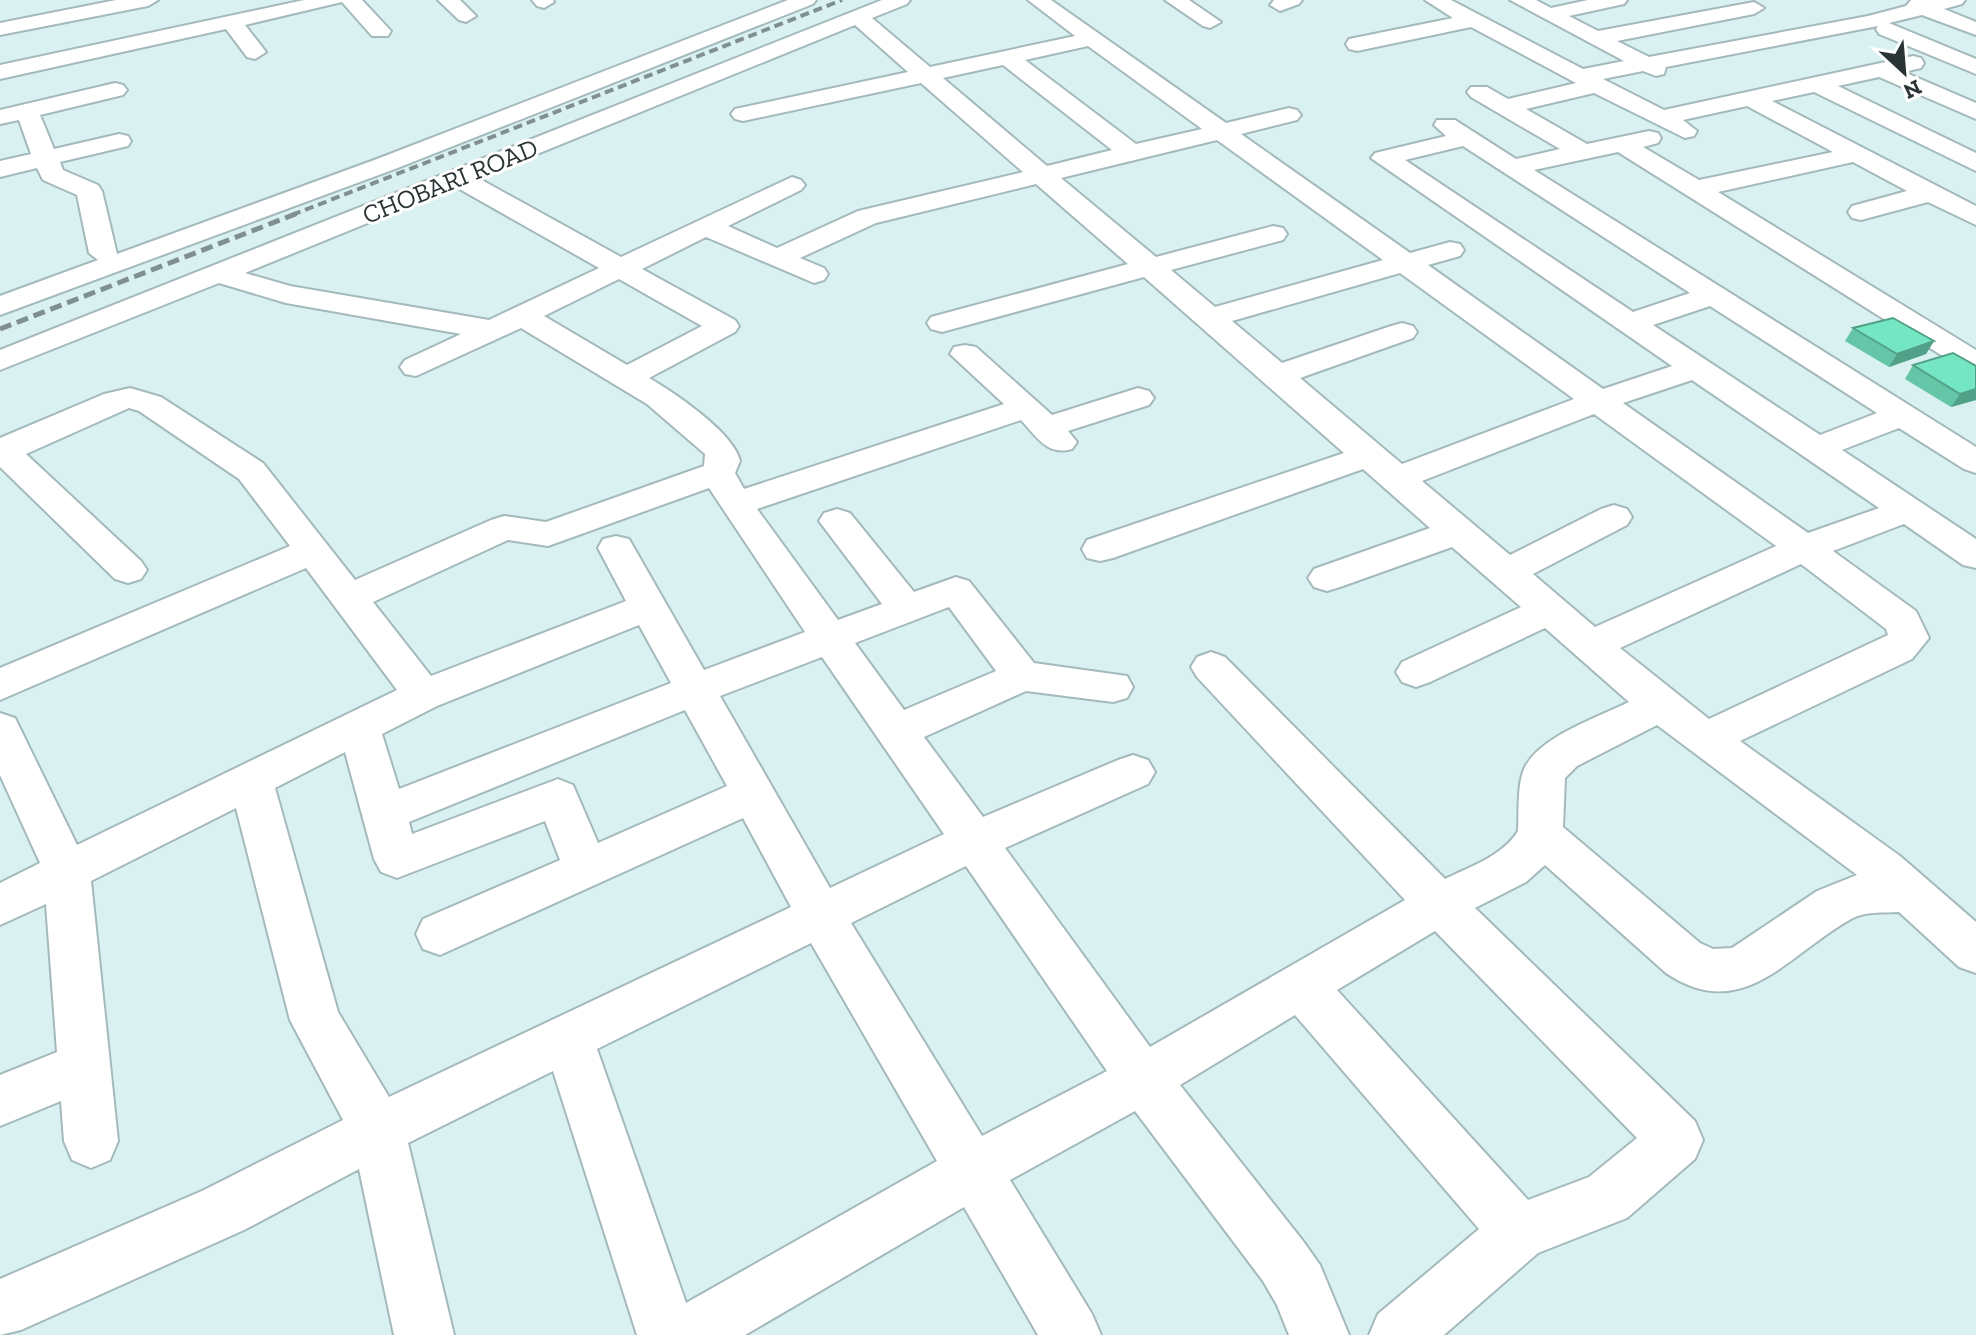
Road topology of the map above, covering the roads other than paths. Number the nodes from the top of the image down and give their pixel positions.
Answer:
1 (333, 0) edge
2 (351, 0) edge
3 (448, 0) edge
4 (806, 0) edge
5 (900, 0) edge
6 (1038, 0) edge
7 (1175, 0) edge
8 (1435, 0) edge
9 (1520, 0) edge
10 (1617, 0) edge
11 (1902, 0) edge
12 (1955, 0) edge
13 (137, 1) edge
14 (236, 8) edge
15 (1754, 8) dead end
16 (1923, 8) junction
17 (1551, 14) junction
18 (466, 16) dead end
19 (858, 17) junction
20 (1474, 20) junction
21 (1210, 22) dead end
22 (1869, 22) junction
23 (0, 29) edge
24 (1976, 29) edge
25 (380, 31) dead end
26 (1596, 38) junction
27 (1092, 39) junction
28 (148, 41) junction
29 (1357, 44) dead end
30 (255, 52) dead end
31 (1007, 57) junction
32 (1913, 63) dead end
33 (4, 64) edge
34 (1646, 64) junction
35 (1976, 67) edge
36 (1882, 70) junction
37 (925, 74) junction
38 (1590, 81) junction
39 (1818, 85) junction
40 (115, 90) dead end
41 (1479, 92) dead end
42 (1504, 107) junction
43 (1731, 109) junction
44 (27, 111) junction
45 (1976, 112) edge
46 (743, 114) dead end
47 (1289, 115) dead end
48 (0, 117) edge
49 (1436, 118) dead end
50 (1662, 118) junction
51 (1685, 131) junction
52 (1224, 133) junction
53 (1467, 138) junction
54 (119, 141) dead end
55 (1622, 144) junction
56 (1583, 152) junction
57 (1133, 154) junction
58 (1857, 154) junction
59 (47, 158) junction
60 (1976, 163) edge
61 (1512, 167) junction
62 (0, 169) edge
63 (1045, 175) junction
64 (458, 178) junction
65 (792, 185) dead end
66 (1695, 189) junction
67 (1976, 195) edge
68 (1939, 198) junction
69 (1861, 212) dead end
70 (1976, 217) edge
71 (704, 226) junction
72 (165, 232) dead end
73 (1273, 234) dead end
74 (1450, 250) dead end
75 (103, 253) junction
76 (777, 258) junction
77 (1405, 262) junction
78 (618, 267) junction
79 (1148, 267) junction
80 (219, 274) junction
81 (814, 274) dead end
82 (0, 286) edge
83 (1714, 295) junction
84 (0, 306) edge
85 (521, 315) junction
86 (1210, 318) junction
87 (942, 323) dead end
88 (1629, 323) junction
89 (492, 330) junction
90 (1402, 332) dead end
91 (965, 354) dead end
92 (0, 361) edge
93 (1976, 363) edge
94 (416, 367) dead end
95 (1696, 368) junction
96 (1276, 376) junction
97 (625, 379) junction
98 (1138, 398) dead end
99 (1600, 400) junction
100 (1902, 415) junction
101 (1976, 424) edge
102 (1045, 425) junction
103 (1936, 437) junction
104 (1814, 449) junction
105 (1, 451) edge
106 (1368, 456) junction
107 (1976, 462) edge
108 (724, 476) junction
109 (1395, 479) junction
110 (1908, 510) junction
111 (1614, 517) dead end
112 (837, 521) dead end
113 (1456, 532) junction
114 (616, 548) dead end
115 (1804, 548) junction
116 (1100, 549) dead end
117 (312, 551) junction
118 (1976, 556) edge
119 (128, 570) dead end
120 (1505, 573) junction
121 (1327, 578) dead end
122 (348, 598) junction
123 (648, 607) junction
124 (905, 607) junction
125 (1550, 610) junction
126 (831, 636) junction
127 (1591, 645) junction
128 (1211, 667) dead end
129 (1416, 672) dead end
130 (1022, 676) junction
131 (0, 685) edge
132 (1113, 687) dead end
133 (694, 690) junction
134 (423, 695) junction
135 (1660, 705) junction
136 (359, 726) junction
137 (896, 731) junction
138 (1704, 740) junction
139 (4, 747) edge
140 (1133, 772) dead end
141 (251, 780) junction
142 (753, 794) junction
143 (1542, 809) junction
144 (384, 813) junction
145 (974, 841) junction
146 (586, 869) junction
147 (67, 871) junction
148 (1896, 881) junction
149 (1439, 904) junction
150 (0, 905) edge
151 (821, 916) junction
152 (440, 934) dead end
153 (1976, 952) edge
154 (1301, 986) junction
155 (568, 1038) junction
156 (84, 1066) junction
157 (1143, 1079) junction
158 (0, 1101) edge
159 (378, 1130) junction
160 (91, 1141) dead end
161 (974, 1170) junction
162 (1519, 1232) junction
163 (0, 1309) edge
164 (424, 1335) edge
165 (667, 1335) edge
166 (688, 1335) edge
167 (1071, 1335) edge
168 (1319, 1335) edge
169 (1399, 1335) edge

1 - 14 street
2 - 25 street
3 - 18 street
4 - 84 street
5 - 19 street, CHOBARI ROAD
6 - 27 street
7 - 21 street
8 - 20 street
9 - 17 street
10 - 17 street
11 - 16 street
12 - 16 street
13 - 23 street
13 - 28 street
14 - 28 street
14 - 30 street
15 - 26 street
16 - 22 street
16 - 24 street
17 - 26 street
19 - 37 street
19 - 64 street, CHOBARI ROAD
20 - 29 street
20 - 38 street
22 - 34 street
22 - 35 street
26 - 34 street
27 - 31 street
27 - 52 street
28 - 33 street
31 - 37 street
31 - 57 street
32 - 36 street
34 - 38 street
34 - 43 street
36 - 39 street
36 - 45 street
37 - 46 street
37 - 63 street
38 - 42 street
38 - 50 street
39 - 43 street
39 - 60 street
40 - 44 street
41 - 42 street
42 - 56 street
43 - 50 street
43 - 51 street
43 - 58 street
44 - 48 street
44 - 59 street
47 - 52 street
49 - 53 street
50 - 51 street
51 - 55 street
52 - 57 street
52 - 77 street
53 - 61 street
53 - 88 street
54 - 59 street
55 - 56 street
55 - 66 street
56 - 61 street
57 - 63 street
58 - 66 street
58 - 68 street
59 - 62 street
59 - 75 street
61 - 83 street
63 - 76 street
63 - 79 street
64 - 78 street
64 - 80 street, CHOBARI ROAD
65 - 71 street
66 - 93 street
67 - 68 street
68 - 69 street
68 - 70 street
71 - 76 street
71 - 78 street
72 - 75 street
73 - 79 street
74 - 77 street
75 - 82 street
76 - 81 street
77 - 86 street
77 - 99 street
78 - 85 street
78 - 97 street
79 - 86 street
79 - 87 street
80 - 89 street
80 - 92 street, CHOBARI ROAD
83 - 88 street
83 - 100 street
85 - 89 street
85 - 97 street
86 - 96 street
88 - 95 street
89 - 94 street
90 - 96 street
91 - 102 street
95 - 99 street
95 - 104 street
96 - 106 street
97 - 108 street
98 - 102 street
99 - 109 street
99 - 115 street
100 - 103 street
100 - 104 street
101 - 103 street
102 - 108 street
103 - 107 street
104 - 110 street
105 - 117 street
105 - 119 street
106 - 109 street
106 - 116 street
108 - 122 street
108 - 126 street
109 - 113 street
110 - 115 street
110 - 118 street
111 - 120 street
112 - 124 street
113 - 120 street
113 - 121 street
114 - 123 street
115 - 127 street
115 - 138 street
117 - 122 street
117 - 131 street
120 - 125 street
122 - 134 street
123 - 133 street
123 - 134 street
124 - 126 street
124 - 130 street
125 - 127 street
125 - 129 street
126 - 133 street
126 - 137 street
127 - 135 street
128 - 149 street
130 - 132 street
130 - 137 street
133 - 142 street
133 - 144 street
134 - 136 street
135 - 138 street
135 - 143 street
136 - 141 street
136 - 144 street
137 - 145 street
138 - 148 street
139 - 147 street
140 - 145 street
141 - 147 street
141 - 159 street
142 - 146 street
142 - 151 street
143 - 148 street
143 - 149 street
144 - 146 street
145 - 151 street
145 - 157 street
146 - 152 street
147 - 150 street
147 - 156 street
148 - 153 street
149 - 154 street
149 - 162 street
151 - 155 street
151 - 161 street
154 - 157 street
154 - 162 street
155 - 159 street
155 - 165 street
156 - 158 street
156 - 160 street
157 - 161 street
157 - 168 street
159 - 163 street
159 - 164 street
161 - 166 street
161 - 167 street
162 - 169 street

